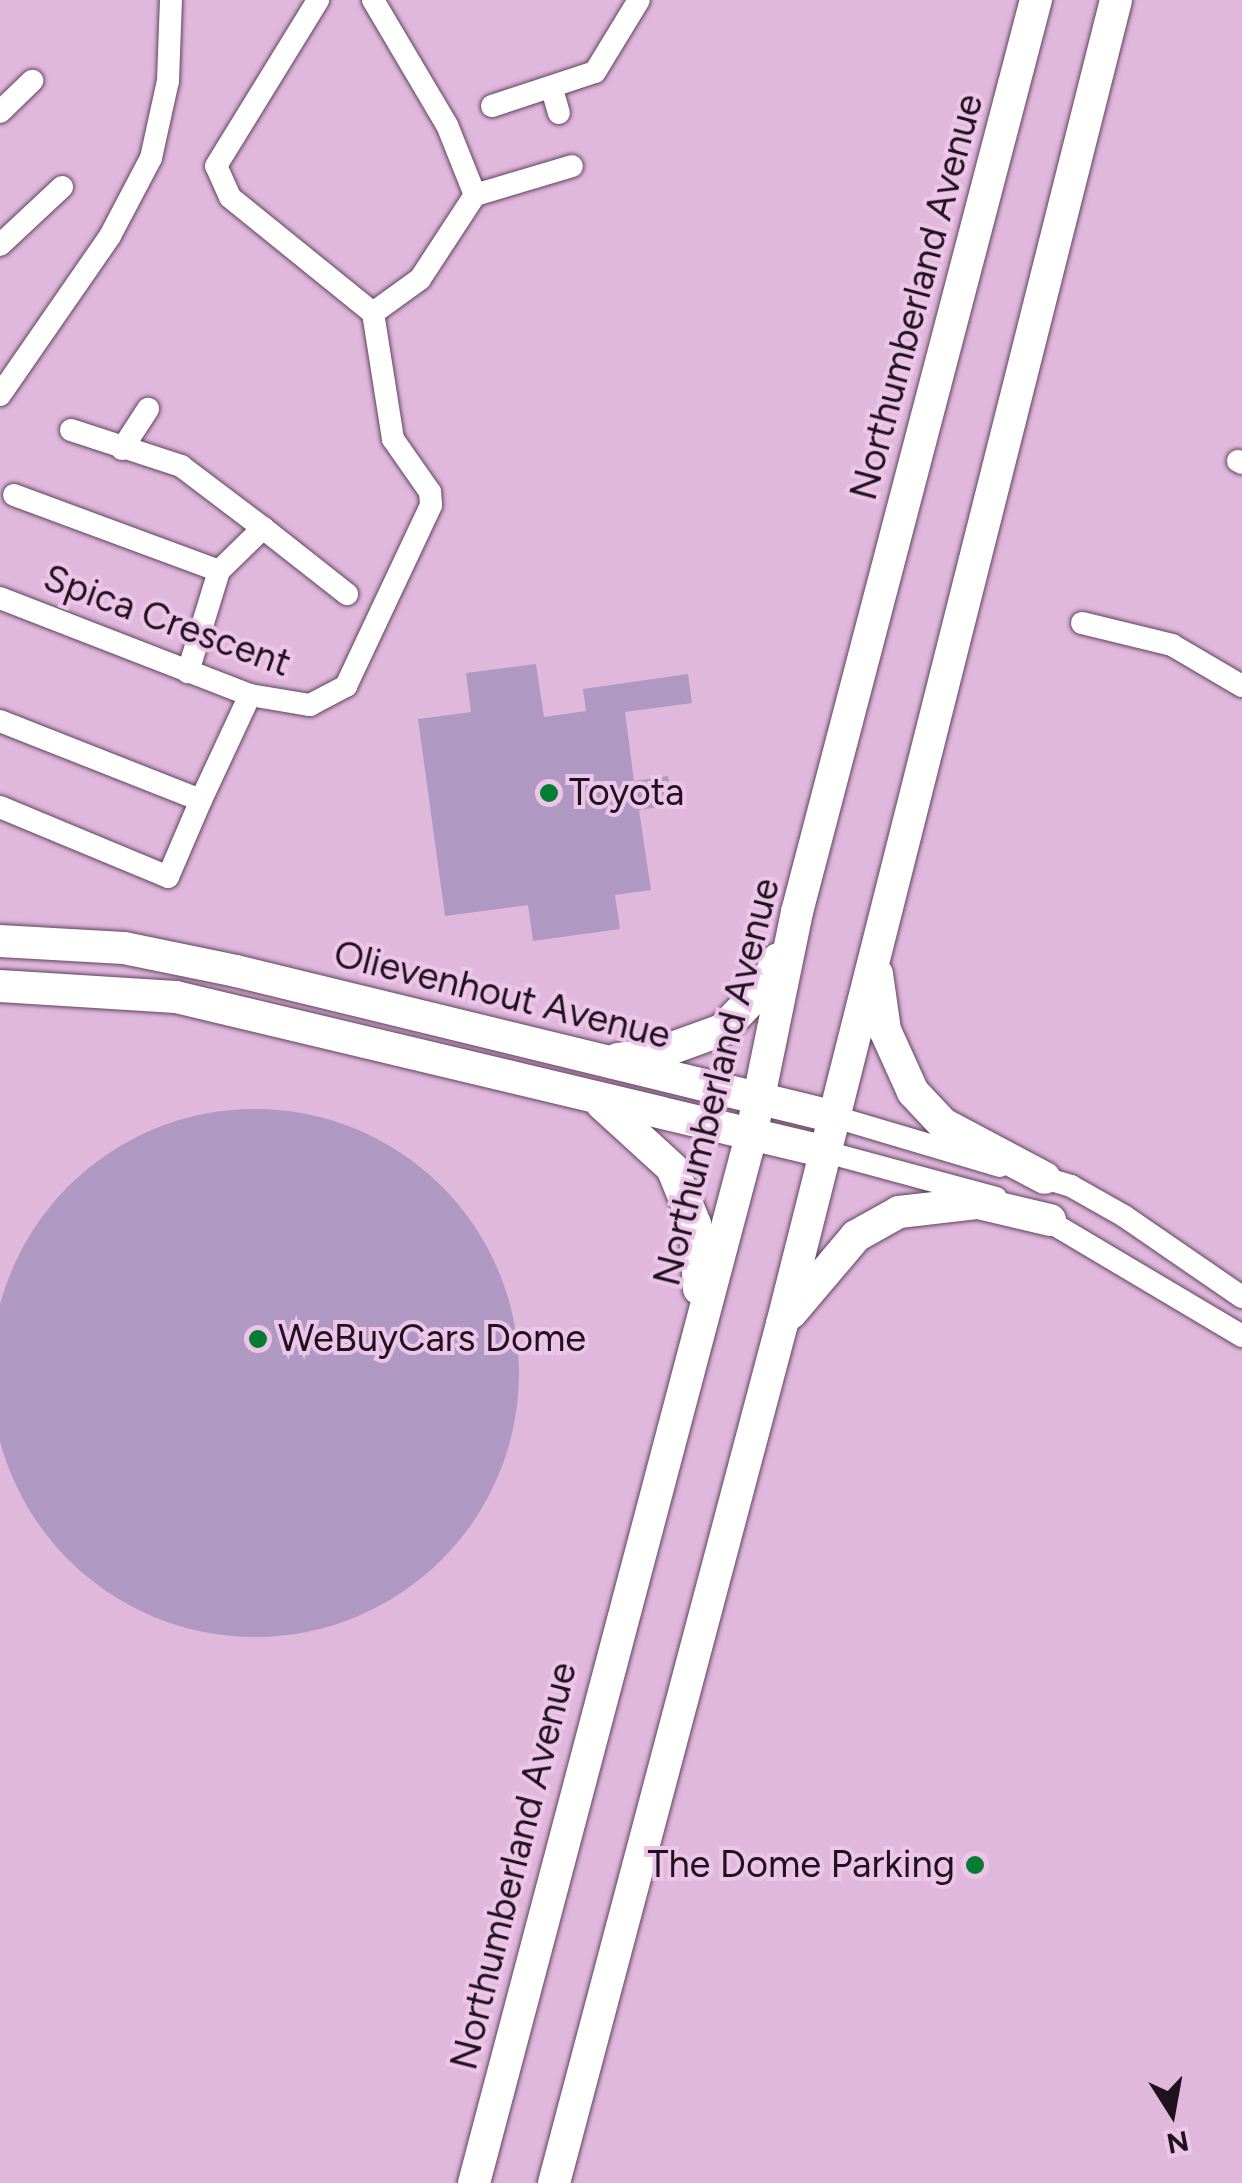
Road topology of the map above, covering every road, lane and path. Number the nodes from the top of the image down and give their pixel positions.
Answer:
1 (171, 0) edge
2 (318, 0) edge
3 (374, 0) edge
4 (638, 0) edge
5 (1036, 0) edge
6 (1116, 0) edge
7 (32, 81) dead end
8 (552, 90) junction
9 (492, 106) dead end
10 (0, 112) edge
11 (560, 114) dead end
12 (572, 166) dead end
13 (62, 187) dead end
14 (475, 195) junction
15 (0, 245) edge
16 (373, 313) junction
17 (0, 395) edge
18 (148, 409) dead end
19 (71, 430) dead end
20 (122, 449) junction
21 (14, 495) dead end
22 (263, 528) junction
23 (219, 570) junction
24 (347, 594) dead end
25 (0, 598) edge
26 (1082, 623) dead end
27 (188, 672) junction
28 (1242, 686) edge
29 (250, 695) junction
30 (0, 721) edge
31 (201, 800) junction
32 (0, 807) edge
33 (798, 912) junction
34 (0, 940) edge
35 (874, 960) junction
36 (0, 986) edge
37 (598, 1061) junction
38 (590, 1095) junction
39 (760, 1100) junction
40 (836, 1117) junction
41 (751, 1136) junction
42 (826, 1152) junction
43 (1046, 1178) junction
44 (1050, 1220) junction
45 (1242, 1297) edge
46 (701, 1318) junction
47 (782, 1324) junction
48 (1242, 1336) edge
49 (474, 2183) edge
50 (554, 2183) edge

1 - 17 street
2 - 16 street
3 - 14 street
4 - 8 street
5 - 33 main road, Northumberland Avenue
6 - 35 main road
7 - 10 street
8 - 9 street
8 - 11 street
12 - 14 street
13 - 15 street
14 - 16 street
16 - 29 street, Spica Crescent
18 - 20 street
19 - 20 street
20 - 22 street
21 - 23 street
22 - 23 street
22 - 24 street
23 - 27 street
25 - 27 street, Spica Crescent
26 - 28 street
27 - 29 street, Spica Crescent
29 - 31 street
30 - 31 street
31 - 32 street
33 - 37 main road
33 - 39 main road, Northumberland Avenue
34 - 37 main road, Olievenhout Avenue
35 - 40 main road
35 - 43 main road
36 - 38 main road, Olievenhout Avenue
37 - 39 main road, Olievenhout Avenue
38 - 41 main road, Olievenhout Avenue
38 - 46 main road
39 - 40 main road, Olievenhout Avenue
39 - 41 main road, Northumberland Avenue
40 - 42 main road
40 - 43 street, Olievenhout Avenue
41 - 42 main road, Olievenhout Avenue
41 - 46 main road, Northumberland Avenue
42 - 44 street, Olievenhout Avenue
42 - 47 main road
43 - 45 street, Olievenhout Avenue
44 - 47 main road
44 - 48 street, Olievenhout Avenue
46 - 49 main road, Northumberland Avenue
47 - 50 main road

